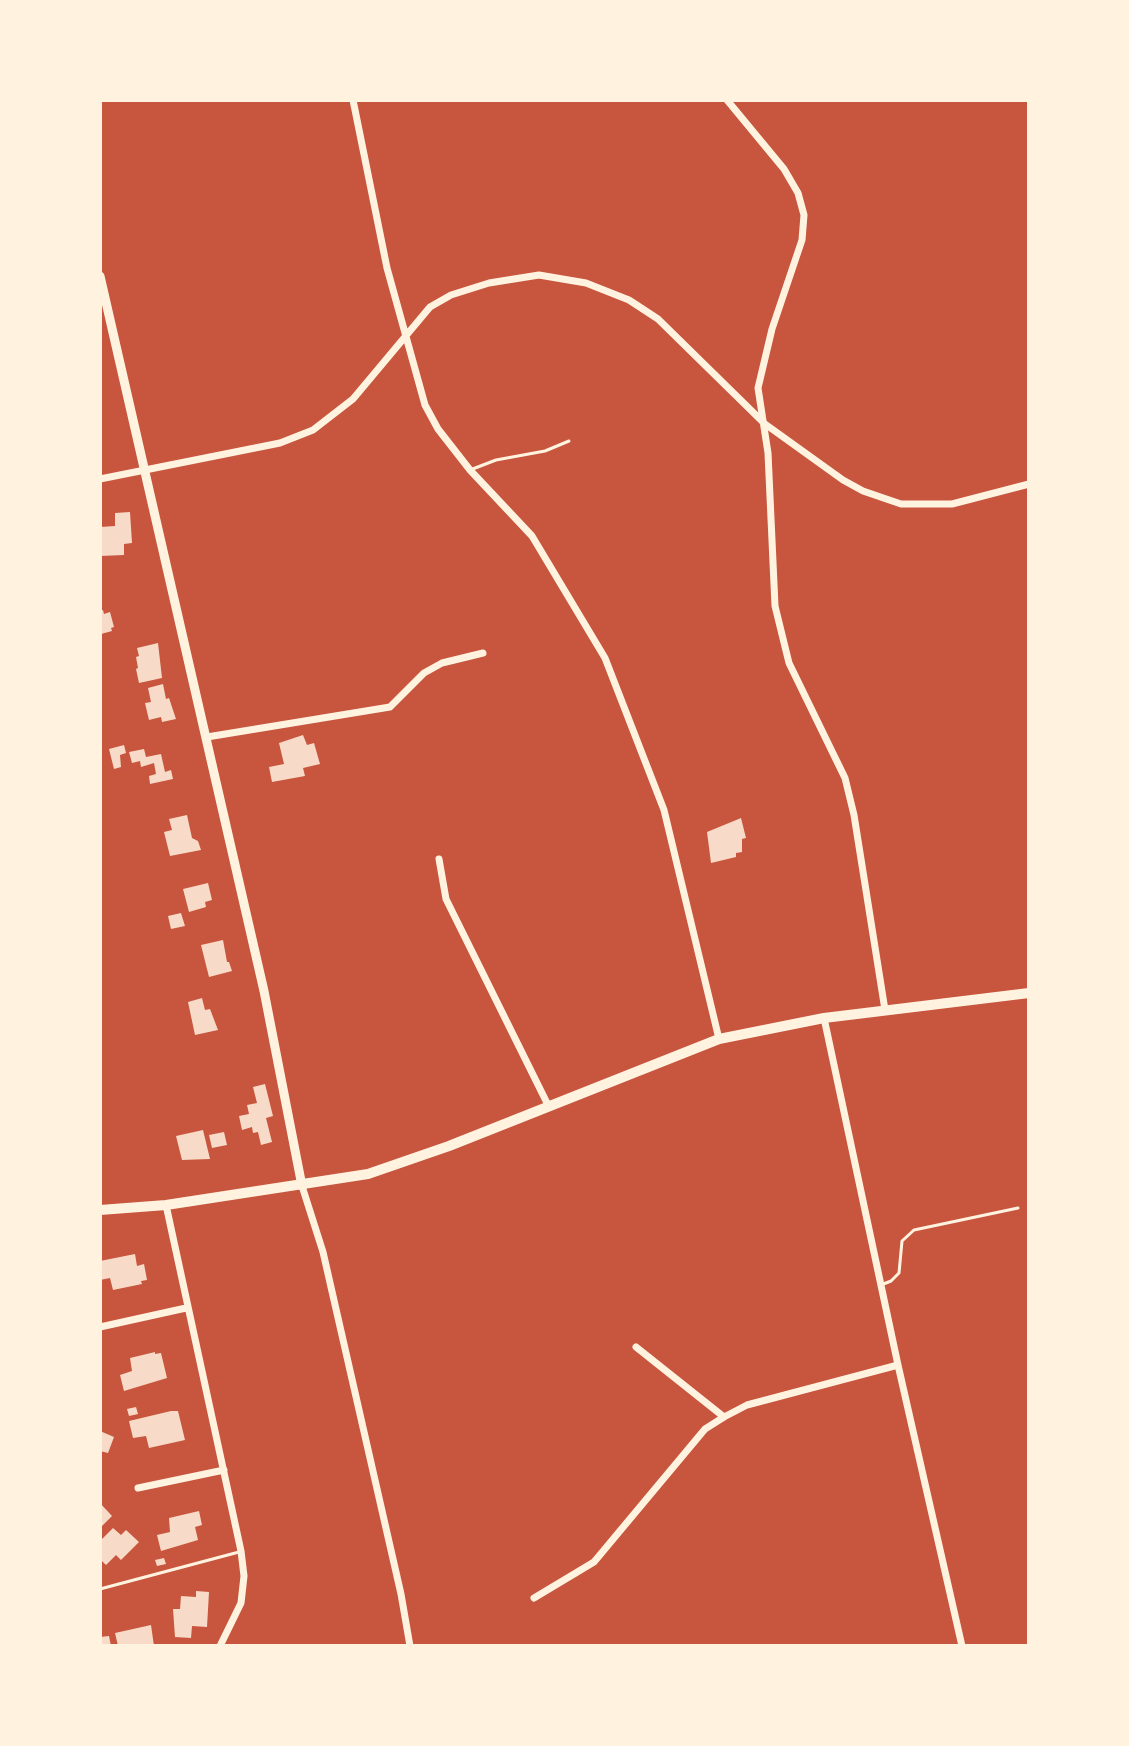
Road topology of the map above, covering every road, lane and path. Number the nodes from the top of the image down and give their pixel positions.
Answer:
1 (353, 100) edge
2 (727, 100) edge
3 (100, 276) edge
4 (406, 334) junction
5 (765, 424) junction
6 (569, 441) dead end
7 (146, 469) junction
8 (470, 470) junction
9 (100, 479) edge
10 (1029, 484) edge
11 (483, 653) dead end
12 (207, 737) junction
13 (439, 859) dead end
14 (1029, 993) edge
15 (885, 1010) junction
16 (824, 1018) junction
17 (719, 1039) junction
18 (548, 1105) junction
19 (302, 1186) junction
20 (166, 1205) junction
21 (1018, 1208) dead end
22 (100, 1210) edge
23 (881, 1285) junction
24 (186, 1308) junction
25 (100, 1327) edge
26 (636, 1347) dead end
27 (898, 1365) junction
28 (724, 1417) junction
29 (224, 1470) junction
30 (138, 1488) dead end
31 (241, 1551) junction
32 (100, 1589) edge
33 (534, 1598) dead end
34 (220, 1646) edge
35 (410, 1646) edge
36 (962, 1646) edge

1 - 4 street
2 - 5 street
3 - 7 street
4 - 5 street
4 - 7 street
4 - 8 street
5 - 10 street
5 - 15 street
6 - 8 lane
7 - 9 street
7 - 12 street
8 - 17 street
11 - 12 street
12 - 19 street
13 - 18 street
14 - 15 main road
15 - 16 main road
16 - 17 main road
16 - 23 street
17 - 18 main road
18 - 19 main road
19 - 20 main road
19 - 35 street
20 - 22 main road
20 - 24 street
21 - 23 lane
23 - 27 street
24 - 25 street
24 - 29 street
26 - 28 street
27 - 28 street
27 - 36 street
28 - 33 street
29 - 30 street
29 - 31 street
31 - 32 lane
31 - 34 street

